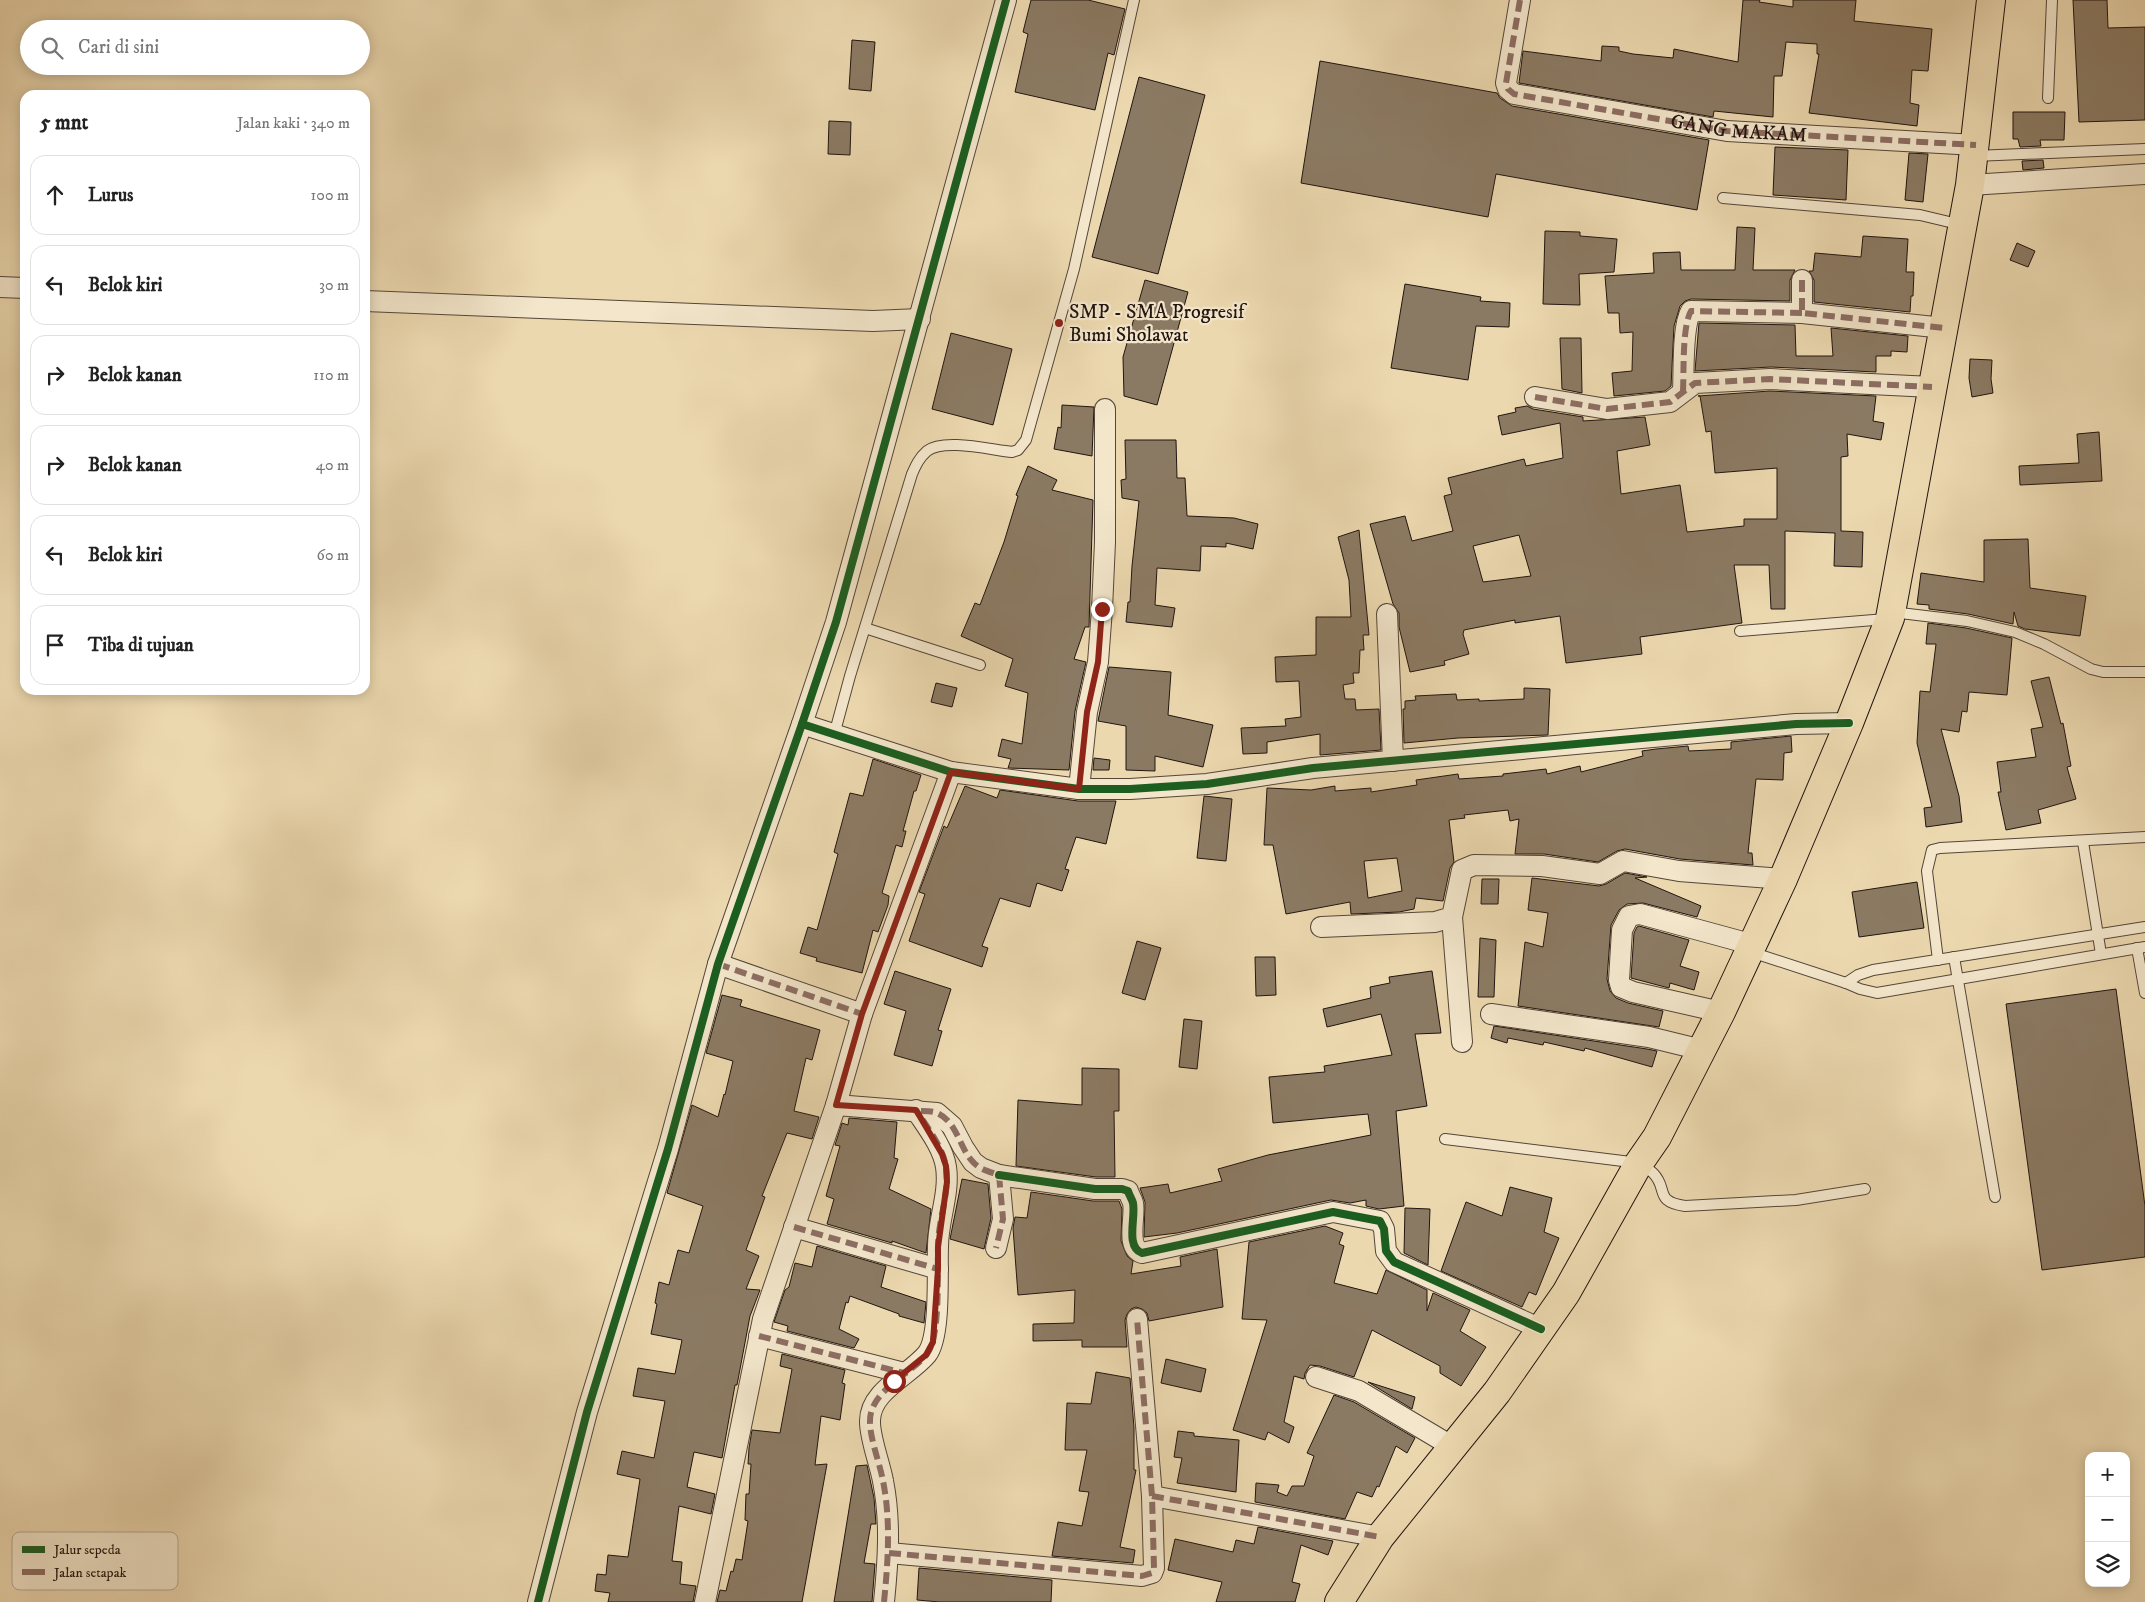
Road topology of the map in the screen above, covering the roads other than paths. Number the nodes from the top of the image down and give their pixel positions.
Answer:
1 (1006, 0) edge
2 (1134, 0) edge
3 (1520, 0) edge
4 (1990, 0) edge
5 (2052, 0) edge
6 (2048, 98) dead end
7 (2145, 149) edge
8 (1975, 151) junction
9 (2145, 174) edge
10 (1970, 185) junction
11 (1723, 198) dead end
12 (1963, 225) junction
13 (1802, 280) dead end
14 (0, 287) edge
15 (20, 288) edge
16 (370, 301) edge
17 (1802, 313) junction
18 (920, 319) junction
19 (1944, 328) junction
20 (1932, 387) junction
21 (1683, 392) junction
22 (1535, 397) dead end
23 (1105, 409) dead end
24 (1387, 614) dead end
25 (1890, 615) junction
26 (865, 628) junction
27 (1740, 631) dead end
28 (980, 665) dead end
29 (2145, 672) edge
30 (1849, 723) junction
31 (802, 724) junction
32 (834, 735) junction
33 (1393, 761) junction
34 (951, 772) junction
35 (1079, 789) junction
36 (2145, 837) edge
37 (2083, 842) junction
38 (1783, 879) junction
39 (1452, 917) junction
40 (1321, 927) dead end
41 (2145, 927) edge
42 (2098, 934) junction
43 (2141, 947) edge
44 (1752, 948) junction
45 (2101, 954) junction
46 (1954, 957) junction
47 (1938, 960) junction
48 (718, 964) junction
49 (1956, 979) junction
50 (1846, 983) junction
51 (2145, 993) edge
52 (1721, 1012) junction
53 (862, 1014) junction
54 (1491, 1014) dead end
55 (1462, 1042) dead end
56 (1702, 1050) junction
57 (836, 1105) junction
58 (925, 1111) junction
59 (1444, 1139) dead end
60 (1639, 1164) junction
61 (999, 1175) junction
62 (1865, 1189) dead end
63 (1995, 1197) dead end
64 (794, 1227) junction
65 (996, 1248) dead end
66 (938, 1269) junction
67 (1137, 1319) dead end
68 (1541, 1329) junction
69 (759, 1336) junction
70 (904, 1373) junction
71 (1316, 1377) dead end
72 (1453, 1447) junction
73 (1152, 1496) junction
74 (1380, 1537) junction
75 (895, 1554) junction
76 (538, 1602) edge
77 (705, 1602) edge
78 (884, 1602) edge
79 (1339, 1602) edge

1 - 18 street
2 - 26 lane
3 - 8 street, GANG MAKAM
4 - 8 main road
5 - 6 lane
7 - 8 lane
8 - 10 main road
9 - 10 street
10 - 12 main road
11 - 12 lane
12 - 19 main road
13 - 17 street
14 - 15 street
16 - 18 street
17 - 19 street
17 - 21 street
18 - 31 street
19 - 20 main road
20 - 21 street
20 - 25 main road
21 - 22 street
23 - 35 street
24 - 33 street
25 - 27 lane
25 - 29 lane
25 - 30 main road
26 - 28 lane
26 - 32 lane
30 - 33 street
30 - 38 main road
31 - 32 street
31 - 48 street
32 - 34 street
33 - 35 street
34 - 35 street
34 - 53 street
36 - 37 lane
37 - 42 lane
37 - 47 lane
38 - 39 street
38 - 44 main road
39 - 40 street
39 - 55 street
41 - 42 lane
42 - 45 lane
42 - 46 lane
43 - 45 lane
43 - 51 lane
44 - 50 lane
44 - 52 main road
44 - 52 street
45 - 49 lane
46 - 47 lane
46 - 49 lane
47 - 50 lane
48 - 53 street
48 - 76 street
49 - 50 lane
49 - 63 lane
52 - 56 main road
53 - 57 street
54 - 56 street
56 - 60 main road
57 - 58 street
57 - 64 street
58 - 61 street
58 - 66 street
59 - 60 lane
60 - 62 lane
60 - 68 main road
61 - 65 street
61 - 68 street
64 - 66 street
64 - 69 street
66 - 70 street
67 - 73 street
68 - 72 main road
69 - 70 street
69 - 77 street
70 - 75 street
71 - 72 street
72 - 74 main road
73 - 74 street
73 - 75 street
74 - 79 main road
75 - 78 street

